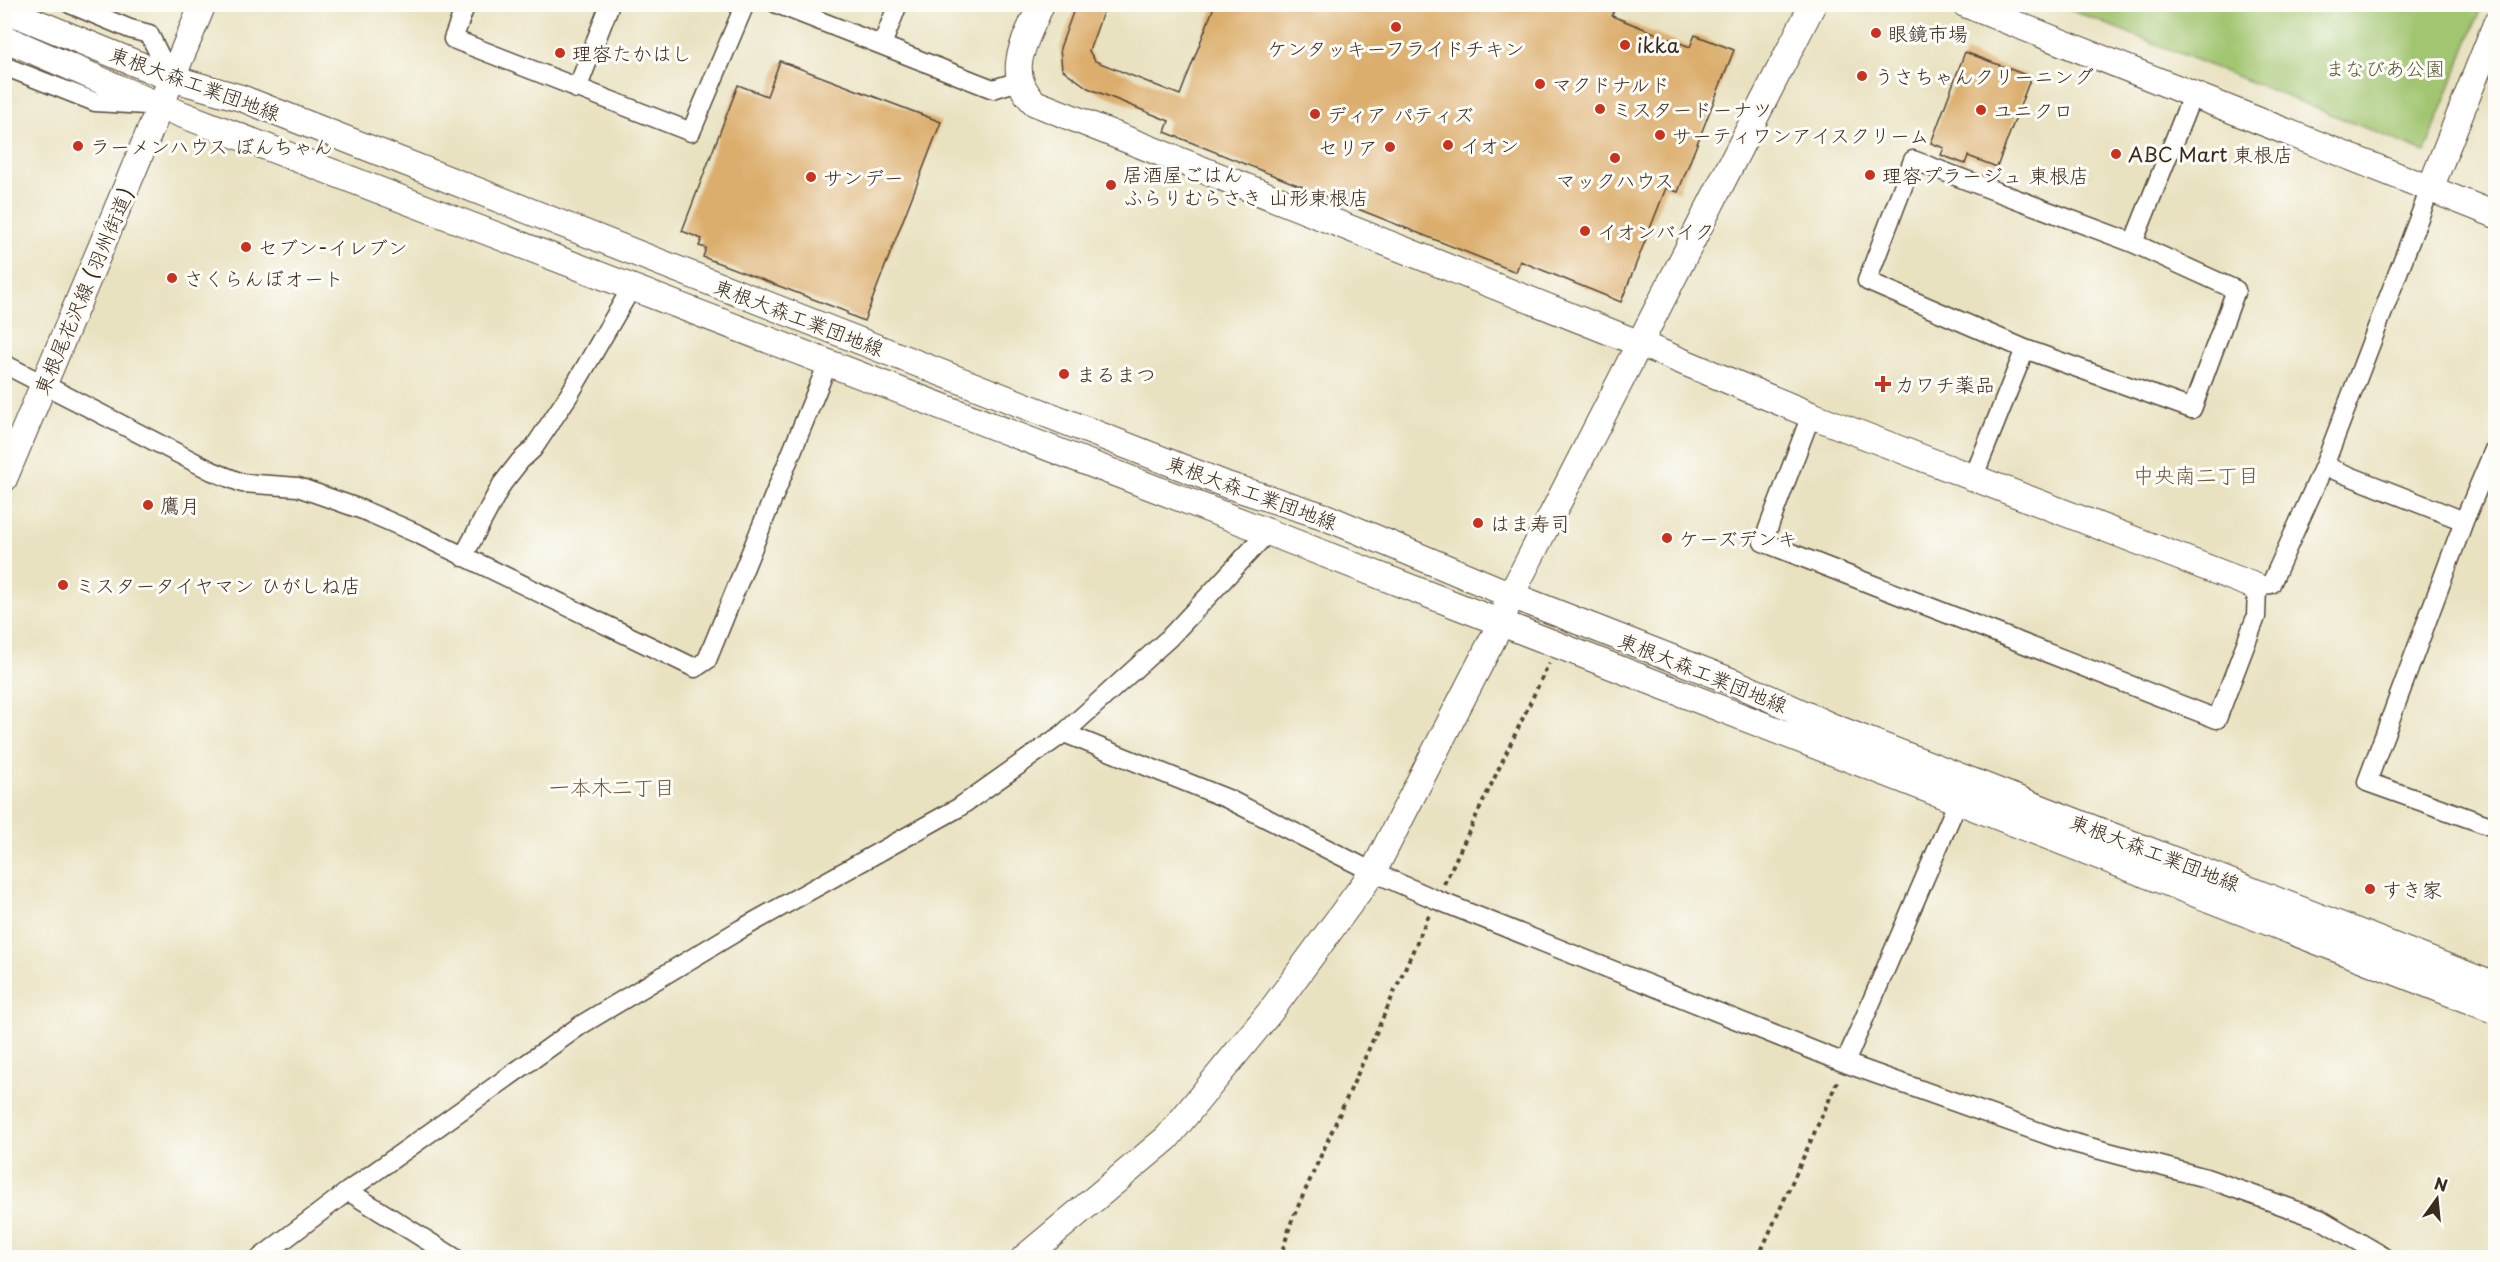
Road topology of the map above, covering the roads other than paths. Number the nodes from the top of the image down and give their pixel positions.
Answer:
1 (70, 4) edge
2 (203, 4) edge
3 (466, 4) edge
4 (610, 4) edge
5 (745, 4) edge
6 (777, 4) edge
7 (898, 4) edge
8 (1041, 4) edge
9 (1813, 4) edge
10 (1965, 4) edge
11 (4, 9) edge
12 (2496, 24) edge
13 (4, 38) edge
14 (882, 45) junction
15 (4, 66) edge
16 (171, 78) junction
17 (1019, 81) junction
18 (577, 89) junction
19 (2192, 96) junction
20 (160, 106) junction
21 (2430, 189) junction
22 (2496, 216) edge
23 (2133, 243) junction
24 (632, 287) junction
25 (1638, 343) junction
26 (2025, 349) junction
27 (828, 363) junction
28 (4, 364) edge
29 (44, 383) junction
30 (1811, 415) junction
31 (2496, 445) edge
32 (2324, 466) junction
33 (1974, 476) junction
34 (4, 479) edge
35 (2464, 521) junction
36 (1268, 532) junction
37 (463, 557) junction
38 (2257, 587) junction
39 (1511, 596) junction
40 (1500, 625) junction
41 (1064, 733) junction
42 (1958, 801) junction
43 (2496, 828) edge
44 (1373, 872) junction
45 (2496, 986) edge
46 (2496, 1011) edge
47 (1845, 1063) junction
48 (348, 1191) junction
49 (430, 1252) edge
50 (260, 1257) edge
51 (455, 1257) edge
52 (1024, 1257) edge
53 (2386, 1257) edge

1 - 16 street
2 - 16 main road, 東根尾花沢線 (羽州街道)
3 - 18 street
4 - 18 street
5 - 18 street
6 - 14 street
7 - 14 street
8 - 17 main road
9 - 25 main road
10 - 19 main road
11 - 16 main road, 東根大森工業団地線
12 - 21 main road
13 - 20 main road, 東根大森工業団地線
14 - 17 street
15 - 20 street
16 - 20 main road, 東根尾花沢線 (羽州街道)
16 - 39 main road, 東根大森工業団地線
17 - 25 main road
19 - 21 main road
19 - 23 street
20 - 24 main road, 東根大森工業団地線
20 - 29 main road, 東根尾花沢線 (羽州街道)
21 - 22 main road
21 - 32 street
23 - 26 street
23 - 26 street
24 - 27 main road, 東根大森工業団地線
24 - 37 street
25 - 30 main road
25 - 39 main road
26 - 33 street
27 - 36 main road, 東根大森工業団地線
27 - 37 street
28 - 29 street
29 - 34 main road, 東根尾花沢線 (羽州街道)
29 - 37 street
30 - 33 main road
30 - 38 street
31 - 35 street
32 - 35 street
32 - 38 street
33 - 38 main road
35 - 43 street
36 - 40 main road, 東根大森工業団地線
36 - 41 street
39 - 40 main road
39 - 45 main road, 東根大森工業団地線
40 - 42 main road, 東根大森工業団地線
40 - 44 main road
41 - 44 street
41 - 48 street
42 - 46 main road, 東根大森工業団地線
42 - 47 street
44 - 47 street
44 - 52 main road
47 - 53 street
48 - 49 street
48 - 50 street
49 - 51 street

